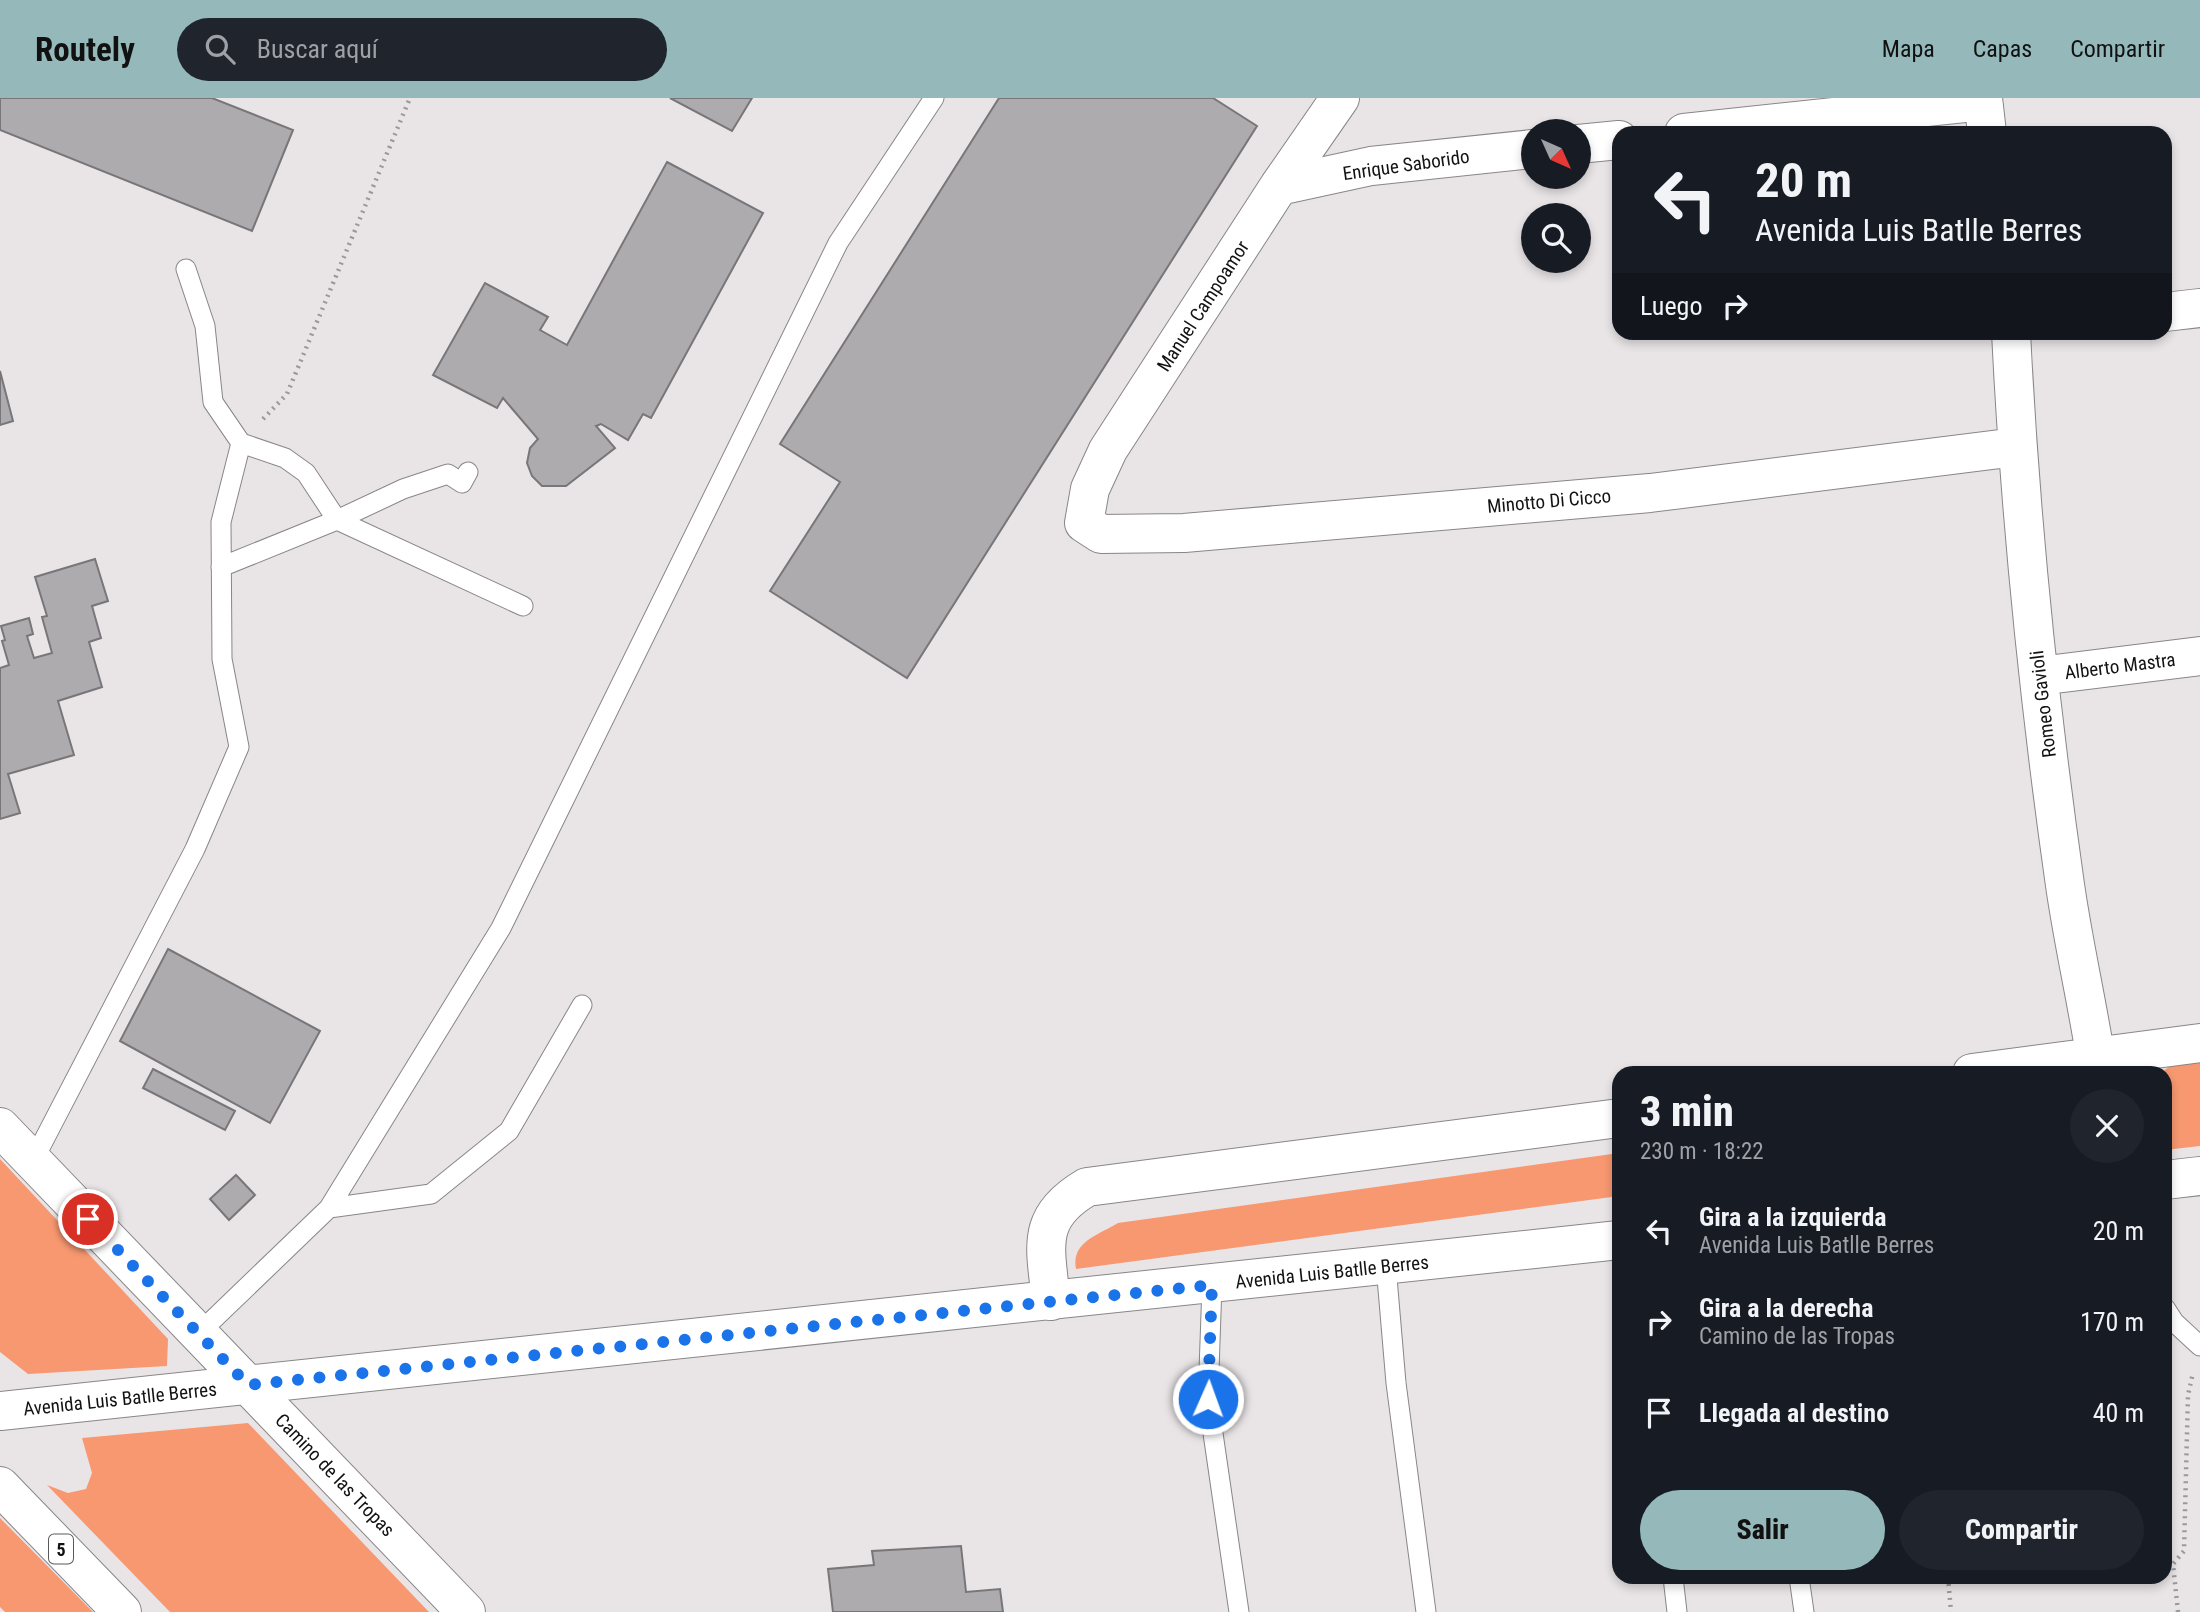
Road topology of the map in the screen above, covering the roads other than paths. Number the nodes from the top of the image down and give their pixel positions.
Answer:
1 (934, 98) edge
2 (1340, 98) edge
3 (1985, 111) edge
4 (1780, 126) edge
5 (1612, 141) edge
6 (1591, 143) edge
7 (1521, 150) edge
8 (1279, 186) junction
9 (186, 269) dead end
10 (2200, 308) edge
11 (2172, 311) edge
12 (2011, 340) edge
13 (241, 443) junction
14 (2016, 447) junction
15 (468, 472) dead end
16 (337, 520) junction
17 (1084, 523) joint
18 (221, 567) junction
19 (523, 606) dead end
20 (2200, 656) edge
21 (2039, 676) junction
22 (583, 1005) dead end
23 (2200, 1043) edge
24 (2097, 1065) edge
25 (1612, 1119) edge
26 (0, 1127) edge
27 (33, 1161) junction
28 (2200, 1176) edge
29 (2172, 1179) edge
30 (329, 1208) junction
31 (1612, 1241) edge
32 (1386, 1266) junction
33 (1212, 1285) junction
34 (1051, 1301) junction
35 (2172, 1319) edge
36 (198, 1334) junction
37 (2199, 1346) edge
38 (248, 1385) junction
39 (0, 1411) edge
40 (0, 1486) edge
41 (1674, 1584) edge
42 (1800, 1584) edge
43 (122, 1612) edge
44 (466, 1612) edge
45 (1239, 1612) edge
46 (1426, 1612) edge
47 (1677, 1612) edge
48 (1804, 1612) edge

1 - 30 lane
2 - 8 main road, Manuel Campoamor
3 - 4 main road
5 - 6 main road
7 - 8 main road, Enrique Saborido
8 - 17 main road, Manuel Campoamor
9 - 13 lane
10 - 11 main road
12 - 14 main road, Romeo Gavioli
13 - 16 lane
13 - 18 lane
14 - 17 main road, Minotto Di Cicco
14 - 21 main road, Romeo Gavioli
15 - 16 lane
16 - 18 lane
16 - 19 lane
18 - 27 lane
20 - 21 main road, Alberto Mastra
21 - 24 main road, Romeo Gavioli
22 - 30 lane
23 - 24 main road
25 - 34 main road
26 - 27 main road, Camino de las Tropas
27 - 36 main road, Camino de las Tropas
28 - 29 main road
30 - 36 lane
31 - 32 main road, Avenida Luis Batlle Berres
32 - 33 main road, Avenida Luis Batlle Berres
32 - 46 lane
33 - 34 main road, Avenida Luis Batlle Berres
33 - 45 lane
34 - 38 main road, Avenida Luis Batlle Berres
35 - 37 lane
36 - 38 main road, Camino de las Tropas
38 - 39 main road, Avenida Luis Batlle Berres
38 - 44 main road, Camino de las Tropas
40 - 43 main road, 5
41 - 47 lane
42 - 48 lane

